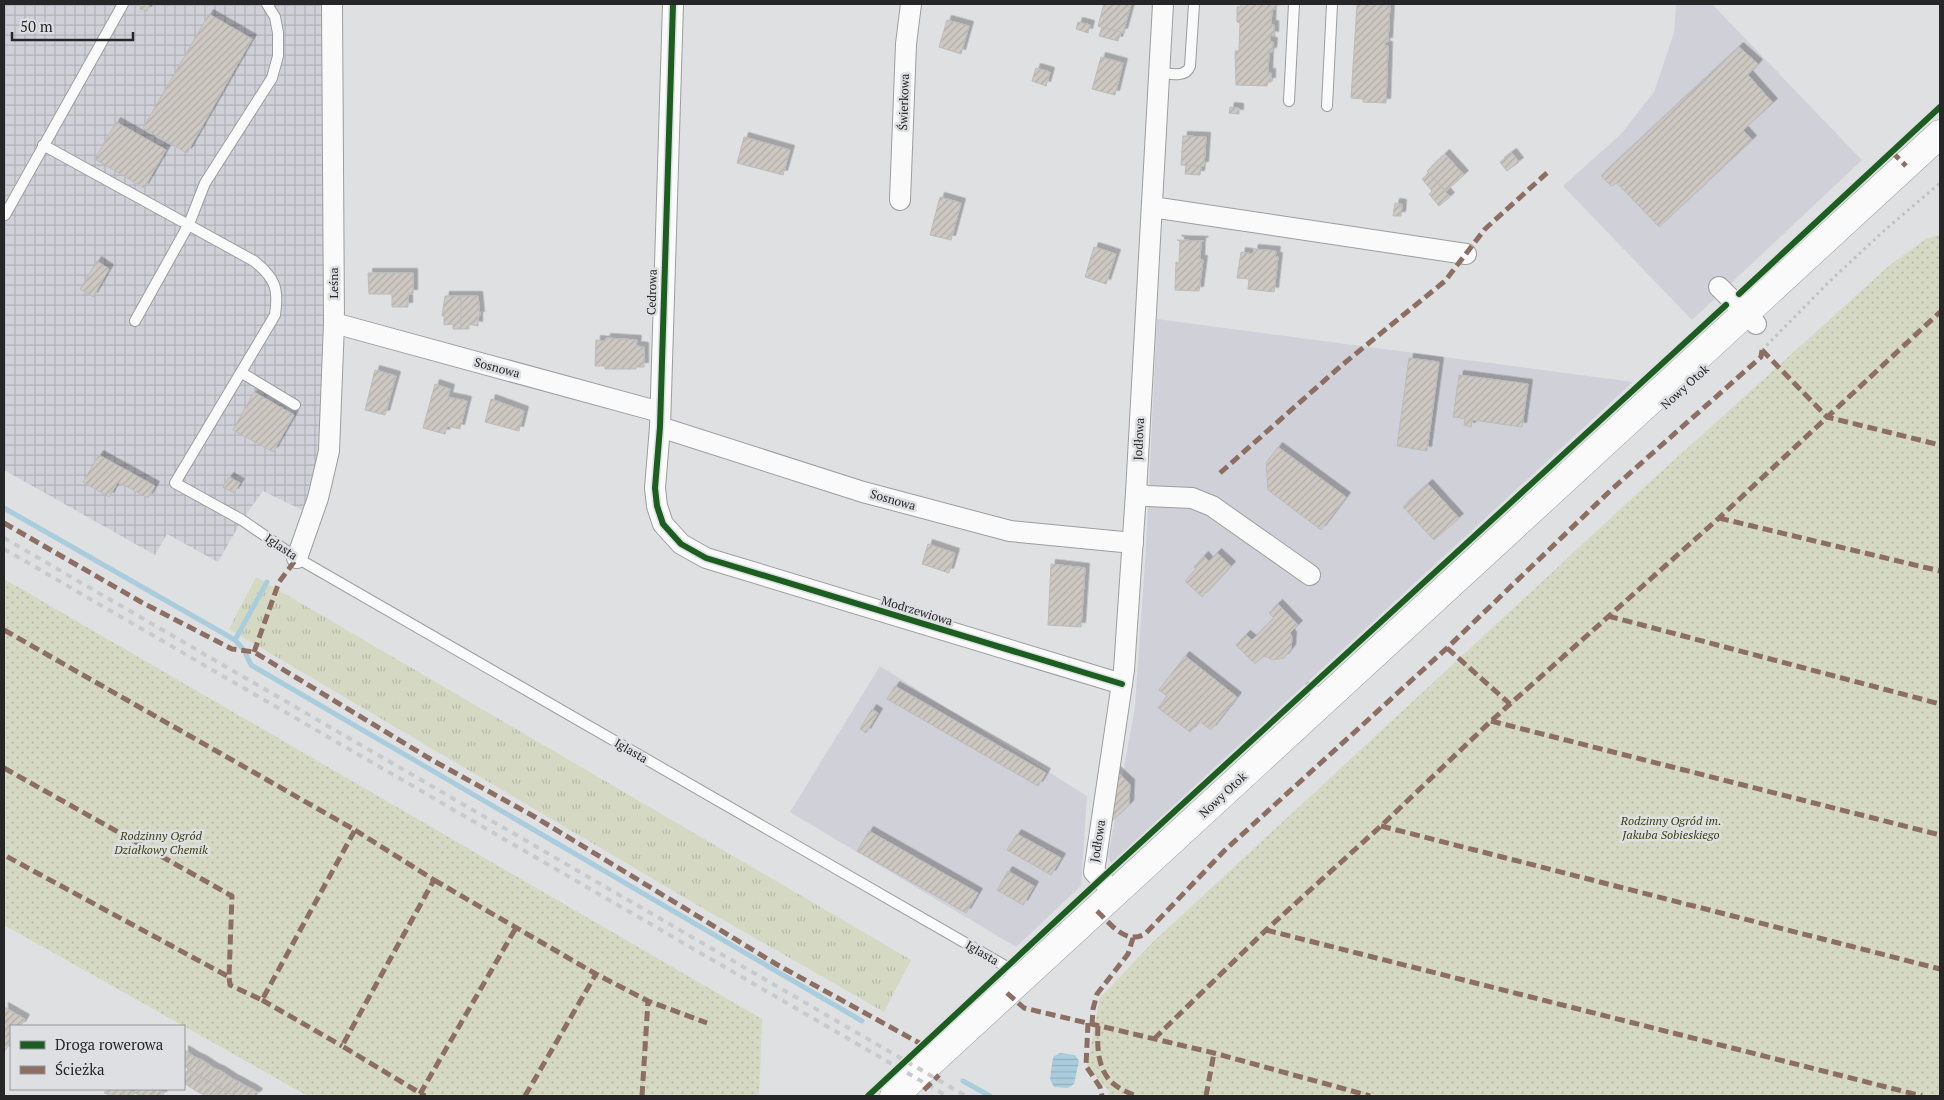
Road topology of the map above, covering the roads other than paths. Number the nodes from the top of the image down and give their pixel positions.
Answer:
1 (123, 4) edge
2 (267, 4) edge
3 (332, 4) edge
4 (673, 4) edge
5 (911, 4) edge
6 (1163, 4) edge
7 (1194, 4) edge
8 (1294, 4) edge
9 (1332, 4) edge
10 (1160, 72) junction
11 (1289, 101) dead end
12 (1327, 106) dead end
13 (1940, 134) edge
14 (43, 145) junction
15 (900, 200) dead end
16 (1152, 207) junction
17 (5, 215) dead end
18 (189, 224) junction
19 (1466, 254) dead end
20 (1719, 288) dead end
21 (1750, 319) junction
22 (135, 321) dead end
23 (334, 323) junction
24 (242, 373) junction
25 (296, 405) dead end
26 (660, 420) junction
27 (1136, 493) junction
28 (1132, 544) junction
29 (297, 558) junction
30 (706, 558) joint
31 (1310, 575) dead end
32 (1122, 684) junction
33 (1116, 894) junction
34 (1020, 981) junction
35 (894, 1096) edge

1 - 14 lane
2 - 18 lane
3 - 23 street, Leśna
4 - 26 street, Cedrowa
5 - 15 street, Świerkowa
6 - 10 street, Jodłowa
7 - 10 lane
8 - 11 lane
9 - 12 lane
10 - 16 street, Jodłowa
13 - 21 main road, Nowy Otok
14 - 17 lane
14 - 18 lane
16 - 19 street
16 - 27 street, Jodłowa
18 - 22 lane
18 - 24 lane
20 - 21 street
21 - 33 main road, Nowy Otok
23 - 26 street, Sosnowa
23 - 29 street, Leśna
24 - 25 lane
24 - 29 lane, Iglasta
26 - 28 street, Sosnowa
26 - 30 street, Cedrowa
27 - 28 street, Jodłowa
27 - 31 street
28 - 32 street, Jodłowa
29 - 34 lane, Iglasta
30 - 32 street, Modrzewiowa
32 - 33 street, Jodłowa
33 - 34 main road, Nowy Otok
34 - 35 main road, Nowy Otok

